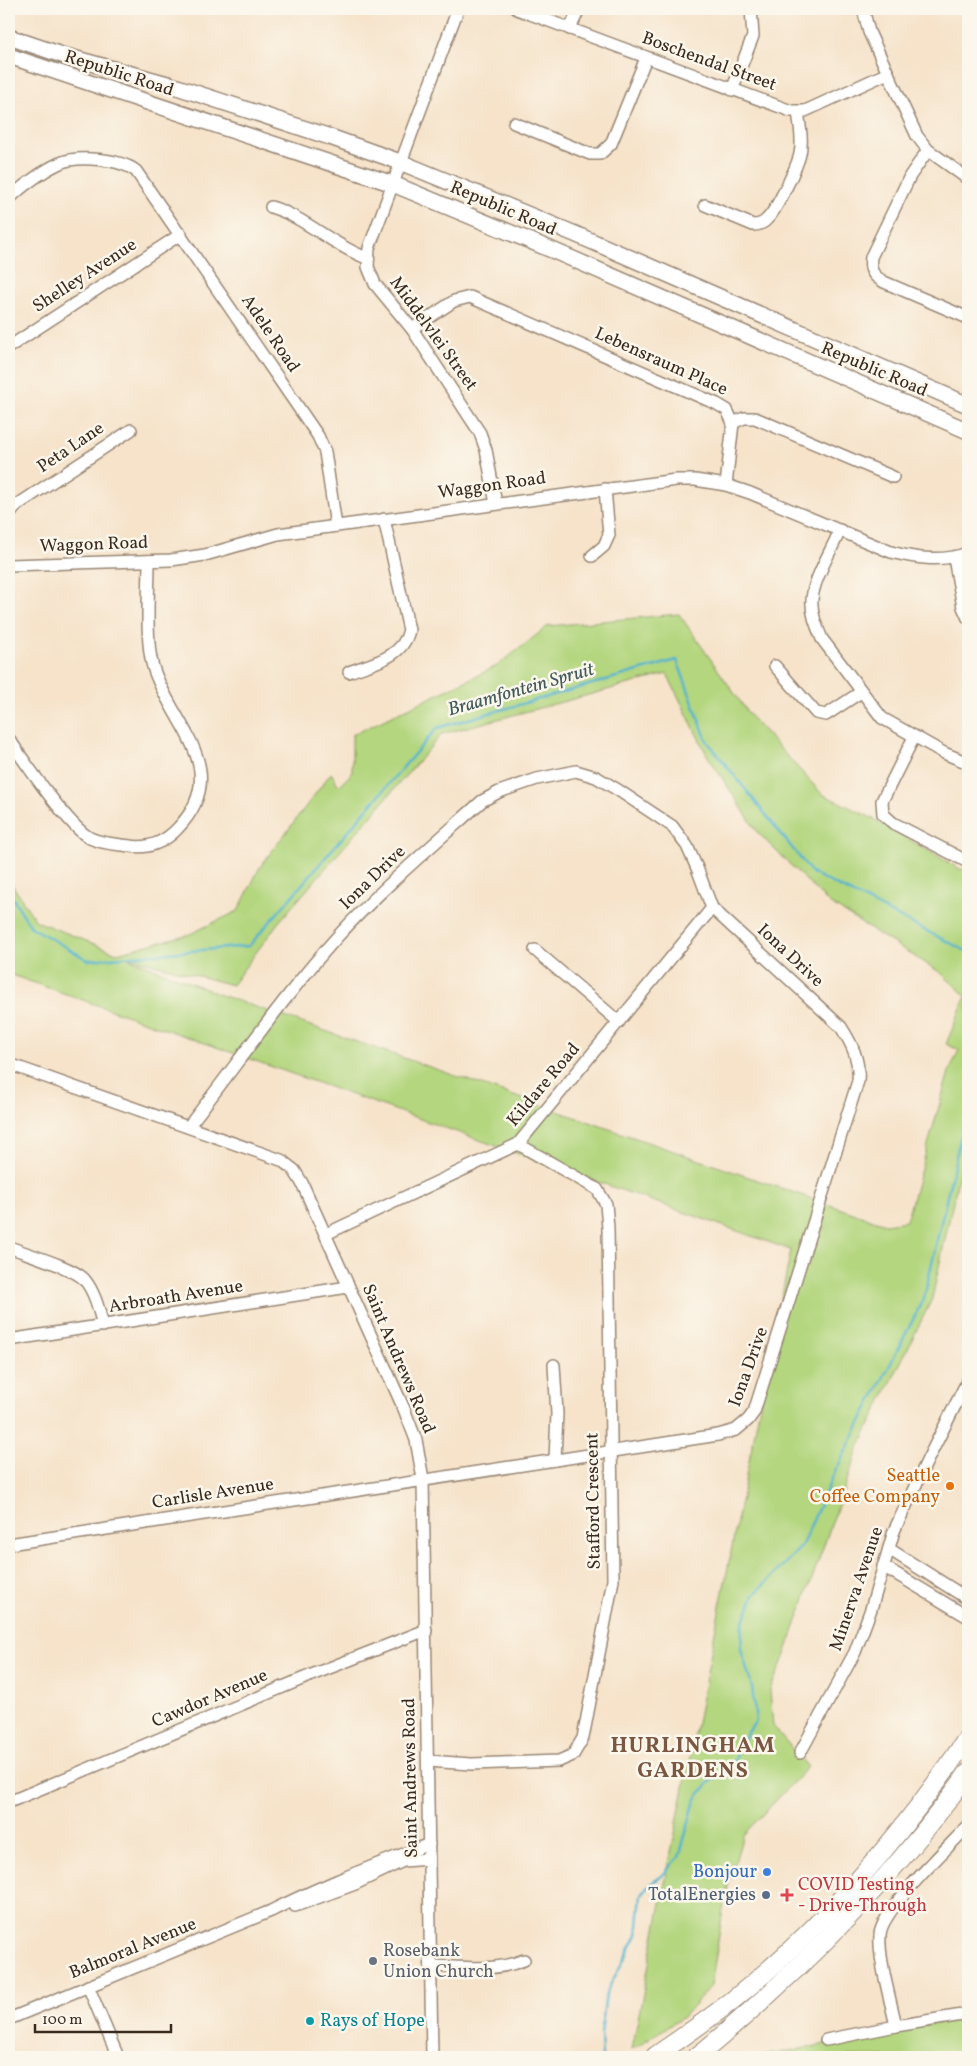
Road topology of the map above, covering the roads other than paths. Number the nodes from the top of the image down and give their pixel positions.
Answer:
1 (458, 9) edge
2 (517, 9) edge
3 (580, 9) edge
4 (751, 9) edge
5 (863, 9) edge
6 (570, 29) junction
7 (9, 37) edge
8 (9, 56) edge
9 (646, 58) junction
10 (888, 73) junction
11 (732, 90) junction
12 (798, 112) junction
13 (514, 123) dead end
14 (928, 150) junction
15 (400, 162) junction
16 (968, 179) edge
17 (393, 184) junction
18 (9, 199) edge
19 (705, 205) dead end
20 (271, 207) dead end
21 (181, 234) junction
22 (367, 258) junction
23 (968, 318) edge
24 (412, 329) junction
25 (9, 347) edge
26 (968, 404) edge
27 (734, 423) junction
28 (131, 430) dead end
29 (968, 431) edge
30 (893, 477) dead end
31 (726, 485) junction
32 (605, 488) junction
33 (496, 504) junction
34 (9, 515) edge
35 (384, 519) junction
36 (336, 526) junction
37 (840, 530) junction
38 (968, 553) edge
39 (592, 556) dead end
40 (954, 558) junction
41 (149, 561) junction
42 (9, 565) edge
43 (968, 618) edge
44 (775, 666) dead end
45 (349, 672) dead end
46 (861, 692) junction
47 (914, 737) junction
48 (9, 739) edge
49 (968, 764) edge
50 (968, 862) edge
51 (712, 908) junction
52 (535, 950) dead end
53 (619, 1022) junction
54 (9, 1064) edge
55 (188, 1127) junction
56 (518, 1144) junction
57 (326, 1234) junction
58 (9, 1247) edge
59 (348, 1287) junction
60 (104, 1326) junction
61 (9, 1340) edge
62 (554, 1365) dead end
63 (968, 1380) edge
64 (612, 1452) junction
65 (555, 1460) junction
66 (423, 1479) junction
67 (9, 1544) edge
68 (889, 1549) junction
69 (883, 1566) junction
70 (968, 1599) edge
71 (968, 1617) edge
72 (426, 1630) junction
73 (968, 1737) edge
74 (800, 1753) dead end
75 (428, 1761) junction
76 (968, 1773) edge
77 (9, 1802) edge
78 (968, 1826) edge
79 (429, 1844) junction
80 (429, 1859) junction
81 (349, 1881) junction
82 (524, 1960) dead end
83 (432, 1966) junction
84 (88, 1986) junction
85 (968, 2014) edge
86 (9, 2019) edge
87 (896, 2026) junction
88 (826, 2040) dead end
89 (118, 2057) edge
90 (432, 2057) edge
91 (654, 2057) edge
92 (696, 2057) edge

1 - 15 street
2 - 6 street, Boschendal Street
3 - 6 street
4 - 11 street
5 - 10 street
6 - 9 street, Boschendal Street
7 - 15 main road, Republic Road
8 - 17 main road, Republic Road
9 - 11 street, Boschendal Street
9 - 13 street
10 - 12 street
10 - 14 street
11 - 12 street, Boschendal Street
12 - 19 street
14 - 16 street
14 - 23 street
15 - 17 street
15 - 26 main road, Republic Road
17 - 22 street
17 - 29 main road, Republic Road
18 - 21 street, Adele Road
20 - 22 street
21 - 25 street, Shelley Avenue
21 - 36 street, Adele Road
22 - 24 street, Middelvlei Street
24 - 27 street, Lebensraum Place
24 - 33 street, Middelvlei Street
27 - 30 street, Lebensraum Place
27 - 31 street
28 - 34 street, Peta Lane
31 - 32 street, Waggon Road
31 - 37 street, Waggon Road
32 - 33 street, Waggon Road
32 - 39 street
33 - 35 street, Waggon Road
35 - 36 street, Waggon Road
35 - 45 street
36 - 41 street, Waggon Road
37 - 40 street, Waggon Road
37 - 46 street
38 - 40 street, Waggon Road
40 - 43 street
41 - 42 street, Waggon Road
41 - 48 street
44 - 46 street
46 - 47 street
47 - 49 street
47 - 50 street
51 - 53 street, Kildare Road
51 - 55 street, Iona Drive
51 - 64 street, Iona Drive
52 - 53 street
53 - 56 street, Kildare Road
54 - 55 street, Saint Andrews Road
55 - 57 street, Saint Andrews Road
56 - 57 street, Kildare Road
56 - 64 street, Stafford Crescent
57 - 59 street, Saint Andrews Road
58 - 60 street
59 - 60 street, Arbroath Avenue
59 - 66 street, Saint Andrews Road
60 - 61 street, Arbroath Avenue
62 - 65 street
63 - 68 street, Minerva Avenue
64 - 65 street, Iona Drive
64 - 75 street, Stafford Crescent
65 - 66 street, Iona Drive
66 - 67 street, Carlisle Avenue
66 - 72 street, Saint Andrews Road
68 - 69 street, Minerva Avenue
68 - 70 street
69 - 71 street
69 - 74 street, Minerva Avenue
72 - 75 street, Saint Andrews Road
72 - 77 street, Cawdor Avenue
73 - 91 main road
75 - 79 street, Saint Andrews Road
76 - 92 main road
78 - 87 street
79 - 80 street, Saint Andrews Road
79 - 81 street, Balmoral Avenue
80 - 81 street, Balmoral Avenue
80 - 83 street, Saint Andrews Road
81 - 84 street, Balmoral Avenue
82 - 83 street
83 - 90 street, Saint Andrews Road
84 - 86 street, Balmoral Avenue
84 - 89 street
85 - 87 street
87 - 88 street

